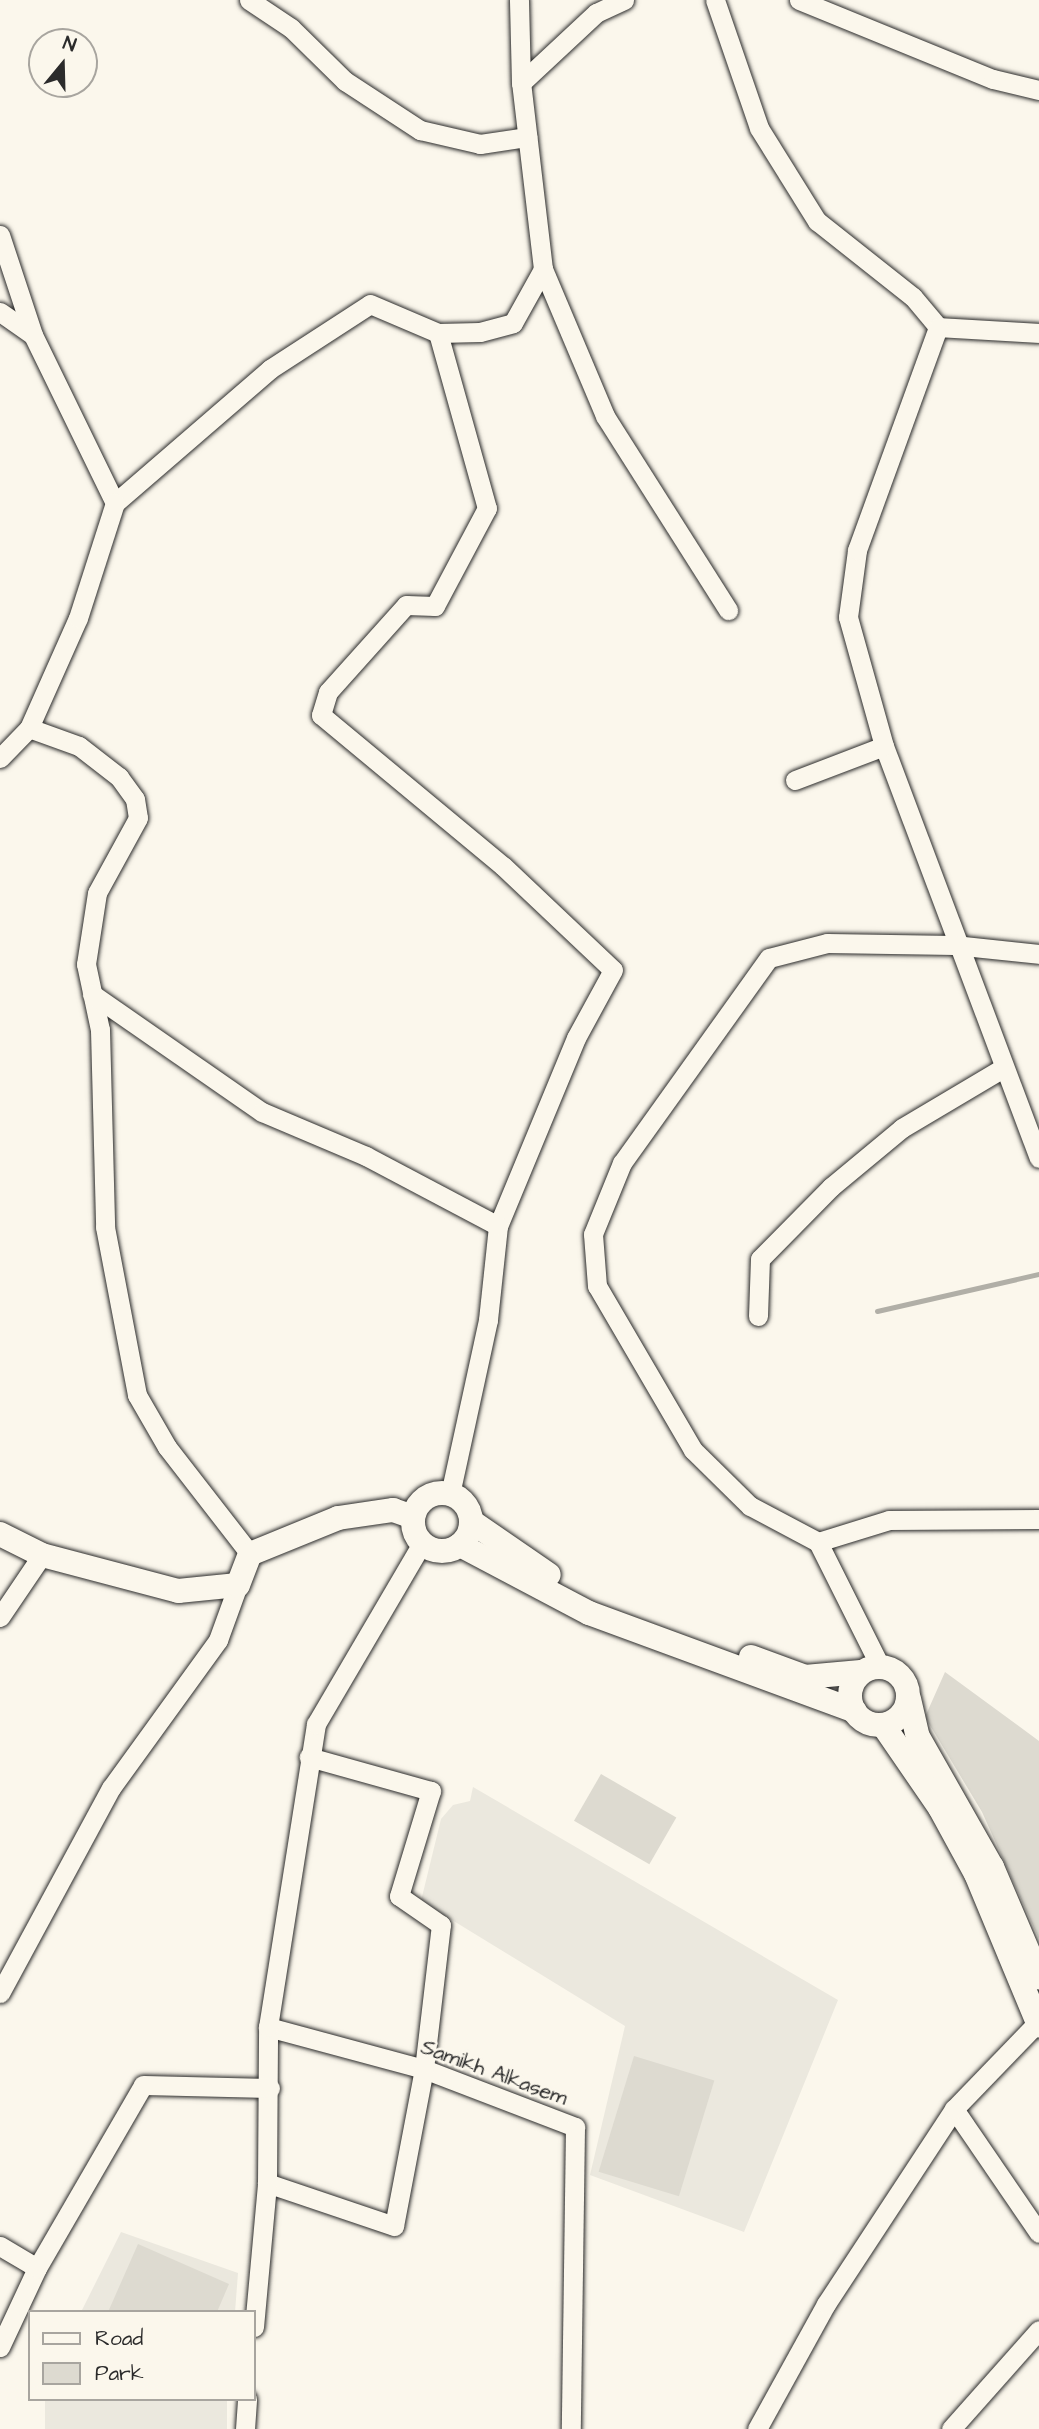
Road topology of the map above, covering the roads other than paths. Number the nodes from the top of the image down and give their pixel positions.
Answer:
1 (249, 0) edge
2 (519, 0) edge
3 (624, 0) edge
4 (715, 0) edge
5 (799, 0) edge
6 (521, 83) junction
7 (1039, 90) edge
8 (527, 137) junction
9 (0, 235) edge
10 (543, 269) junction
11 (0, 312) edge
12 (938, 327) junction
13 (1039, 332) edge
14 (438, 333) junction
15 (33, 335) junction
16 (115, 503) junction
17 (728, 610) dead end
18 (29, 728) junction
19 (884, 746) junction
20 (0, 758) edge
21 (795, 780) dead end
22 (954, 945) junction
23 (1039, 954) edge
24 (92, 994) junction
25 (1003, 1068) junction
26 (1039, 1158) edge
27 (498, 1226) junction
28 (758, 1316) dead end
29 (450, 1494) junction
30 (413, 1517) junction
31 (1039, 1518) edge
32 (472, 1522) junction
33 (0, 1534) edge
34 (818, 1542) junction
35 (422, 1543) junction
36 (460, 1545) junction
37 (250, 1554) junction
38 (42, 1555) junction
39 (237, 1585) junction
40 (0, 1617) edge
41 (871, 1669) junction
42 (909, 1699) junction
43 (855, 1711) junction
44 (883, 1725) junction
45 (309, 1757) junction
46 (1039, 1978) edge
47 (0, 1993) edge
48 (1038, 2024) edge
49 (268, 2027) junction
50 (425, 2069) junction
51 (270, 2088) junction
52 (954, 2109) junction
53 (267, 2183) junction
54 (1039, 2233) edge
55 (0, 2246) edge
56 (37, 2268) junction
57 (256, 2310) edge
58 (1039, 2330) edge
59 (0, 2347) edge
60 (247, 2401) edge
61 (245, 2429) edge
62 (571, 2429) edge
63 (757, 2429) edge
64 (951, 2429) edge

1 - 8 street
2 - 6 street
3 - 6 street
4 - 12 street
5 - 7 street
6 - 8 street
8 - 10 street
9 - 15 street
10 - 14 street
10 - 17 street
11 - 15 street
12 - 13 street
12 - 19 street
14 - 16 street
14 - 27 street
15 - 16 street
16 - 18 street
18 - 20 street
18 - 24 street
19 - 21 street
19 - 22 street
22 - 23 street
22 - 25 street
22 - 34 street
24 - 27 street
24 - 37 street
25 - 26 street
25 - 28 street
27 - 29 street
29 - 30 street
29 - 32 street
30 - 35 street
30 - 37 street
31 - 34 street
32 - 36 street
32 - 41 street
33 - 38 street
34 - 41 street
35 - 36 street
35 - 45 street
36 - 43 street
37 - 39 street
38 - 39 street
38 - 40 street
39 - 47 street
41 - 42 street
41 - 43 street
42 - 44 street
42 - 46 street
43 - 44 street
44 - 48 street
45 - 49 street
45 - 50 street
48 - 52 street
49 - 50 street, Samikh Alkasem
49 - 51 street
50 - 53 street
50 - 62 street, Samikh Alkasem
51 - 53 street
51 - 56 street
52 - 54 street
52 - 63 street
53 - 57 street
55 - 56 street
56 - 59 street
58 - 64 street
60 - 61 street

